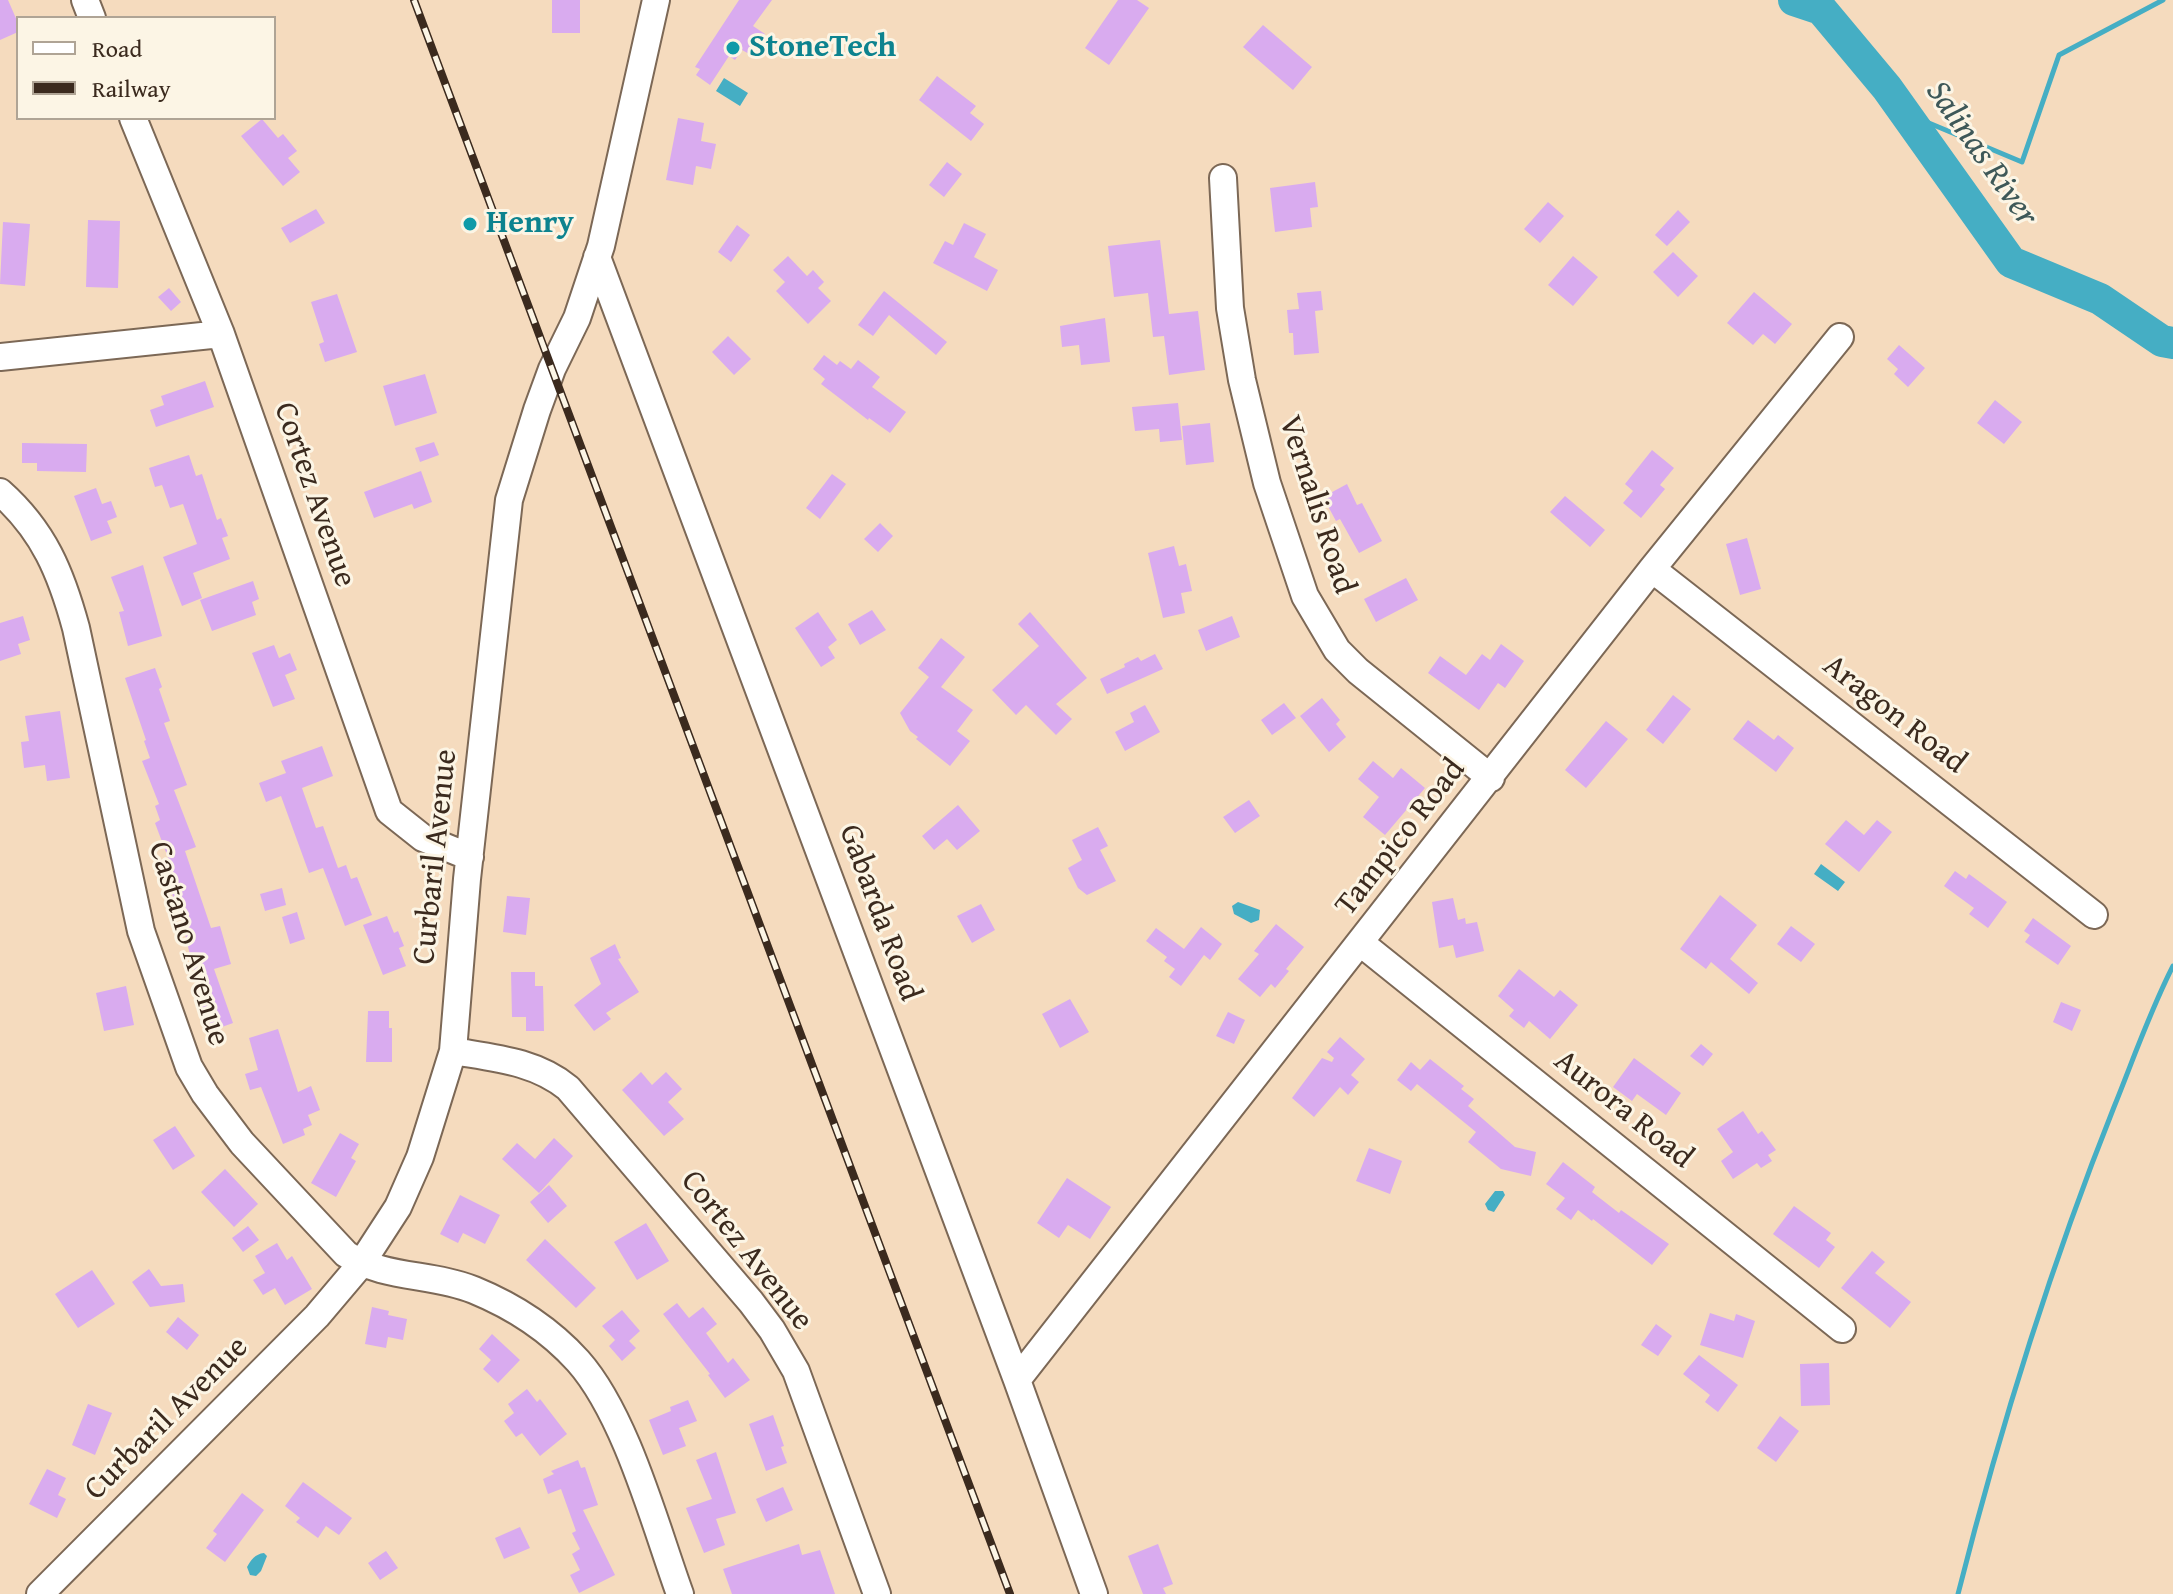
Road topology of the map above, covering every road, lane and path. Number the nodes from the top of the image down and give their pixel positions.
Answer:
1 (656, 0) edge
2 (134, 120) edge
3 (1223, 178) dead end
4 (597, 257) junction
5 (221, 334) junction
6 (1840, 337) dead end
7 (0, 357) edge
8 (0, 492) edge
9 (1652, 569) junction
10 (1491, 778) junction
11 (470, 857) junction
12 (2094, 915) dead end
13 (1362, 944) junction
14 (453, 1051) junction
15 (361, 1264) junction
16 (1842, 1329) dead end
17 (1017, 1380) junction
18 (40, 1594) edge
19 (680, 1594) edge
20 (877, 1594) edge
21 (1094, 1594) edge

1 - 4 street, Curbaril Avenue
2 - 5 street, Cortez Avenue
3 - 10 street, Vernalis Road
4 - 11 street, Curbaril Avenue
4 - 17 street, Gabarda Road
5 - 7 street
5 - 11 street, Cortez Avenue
6 - 9 street, Tampico Road
8 - 15 street, Castano Avenue
9 - 10 street, Tampico Road
9 - 12 street, Aragon Road
10 - 13 street, Tampico Road
11 - 14 street, Curbaril Avenue
13 - 16 street, Aurora Road
13 - 17 street, Tampico Road
14 - 15 street, Curbaril Avenue
14 - 20 street, Cortez Avenue
15 - 18 street, Curbaril Avenue
15 - 19 street, Castano Avenue
17 - 21 street, Gabarda Road

